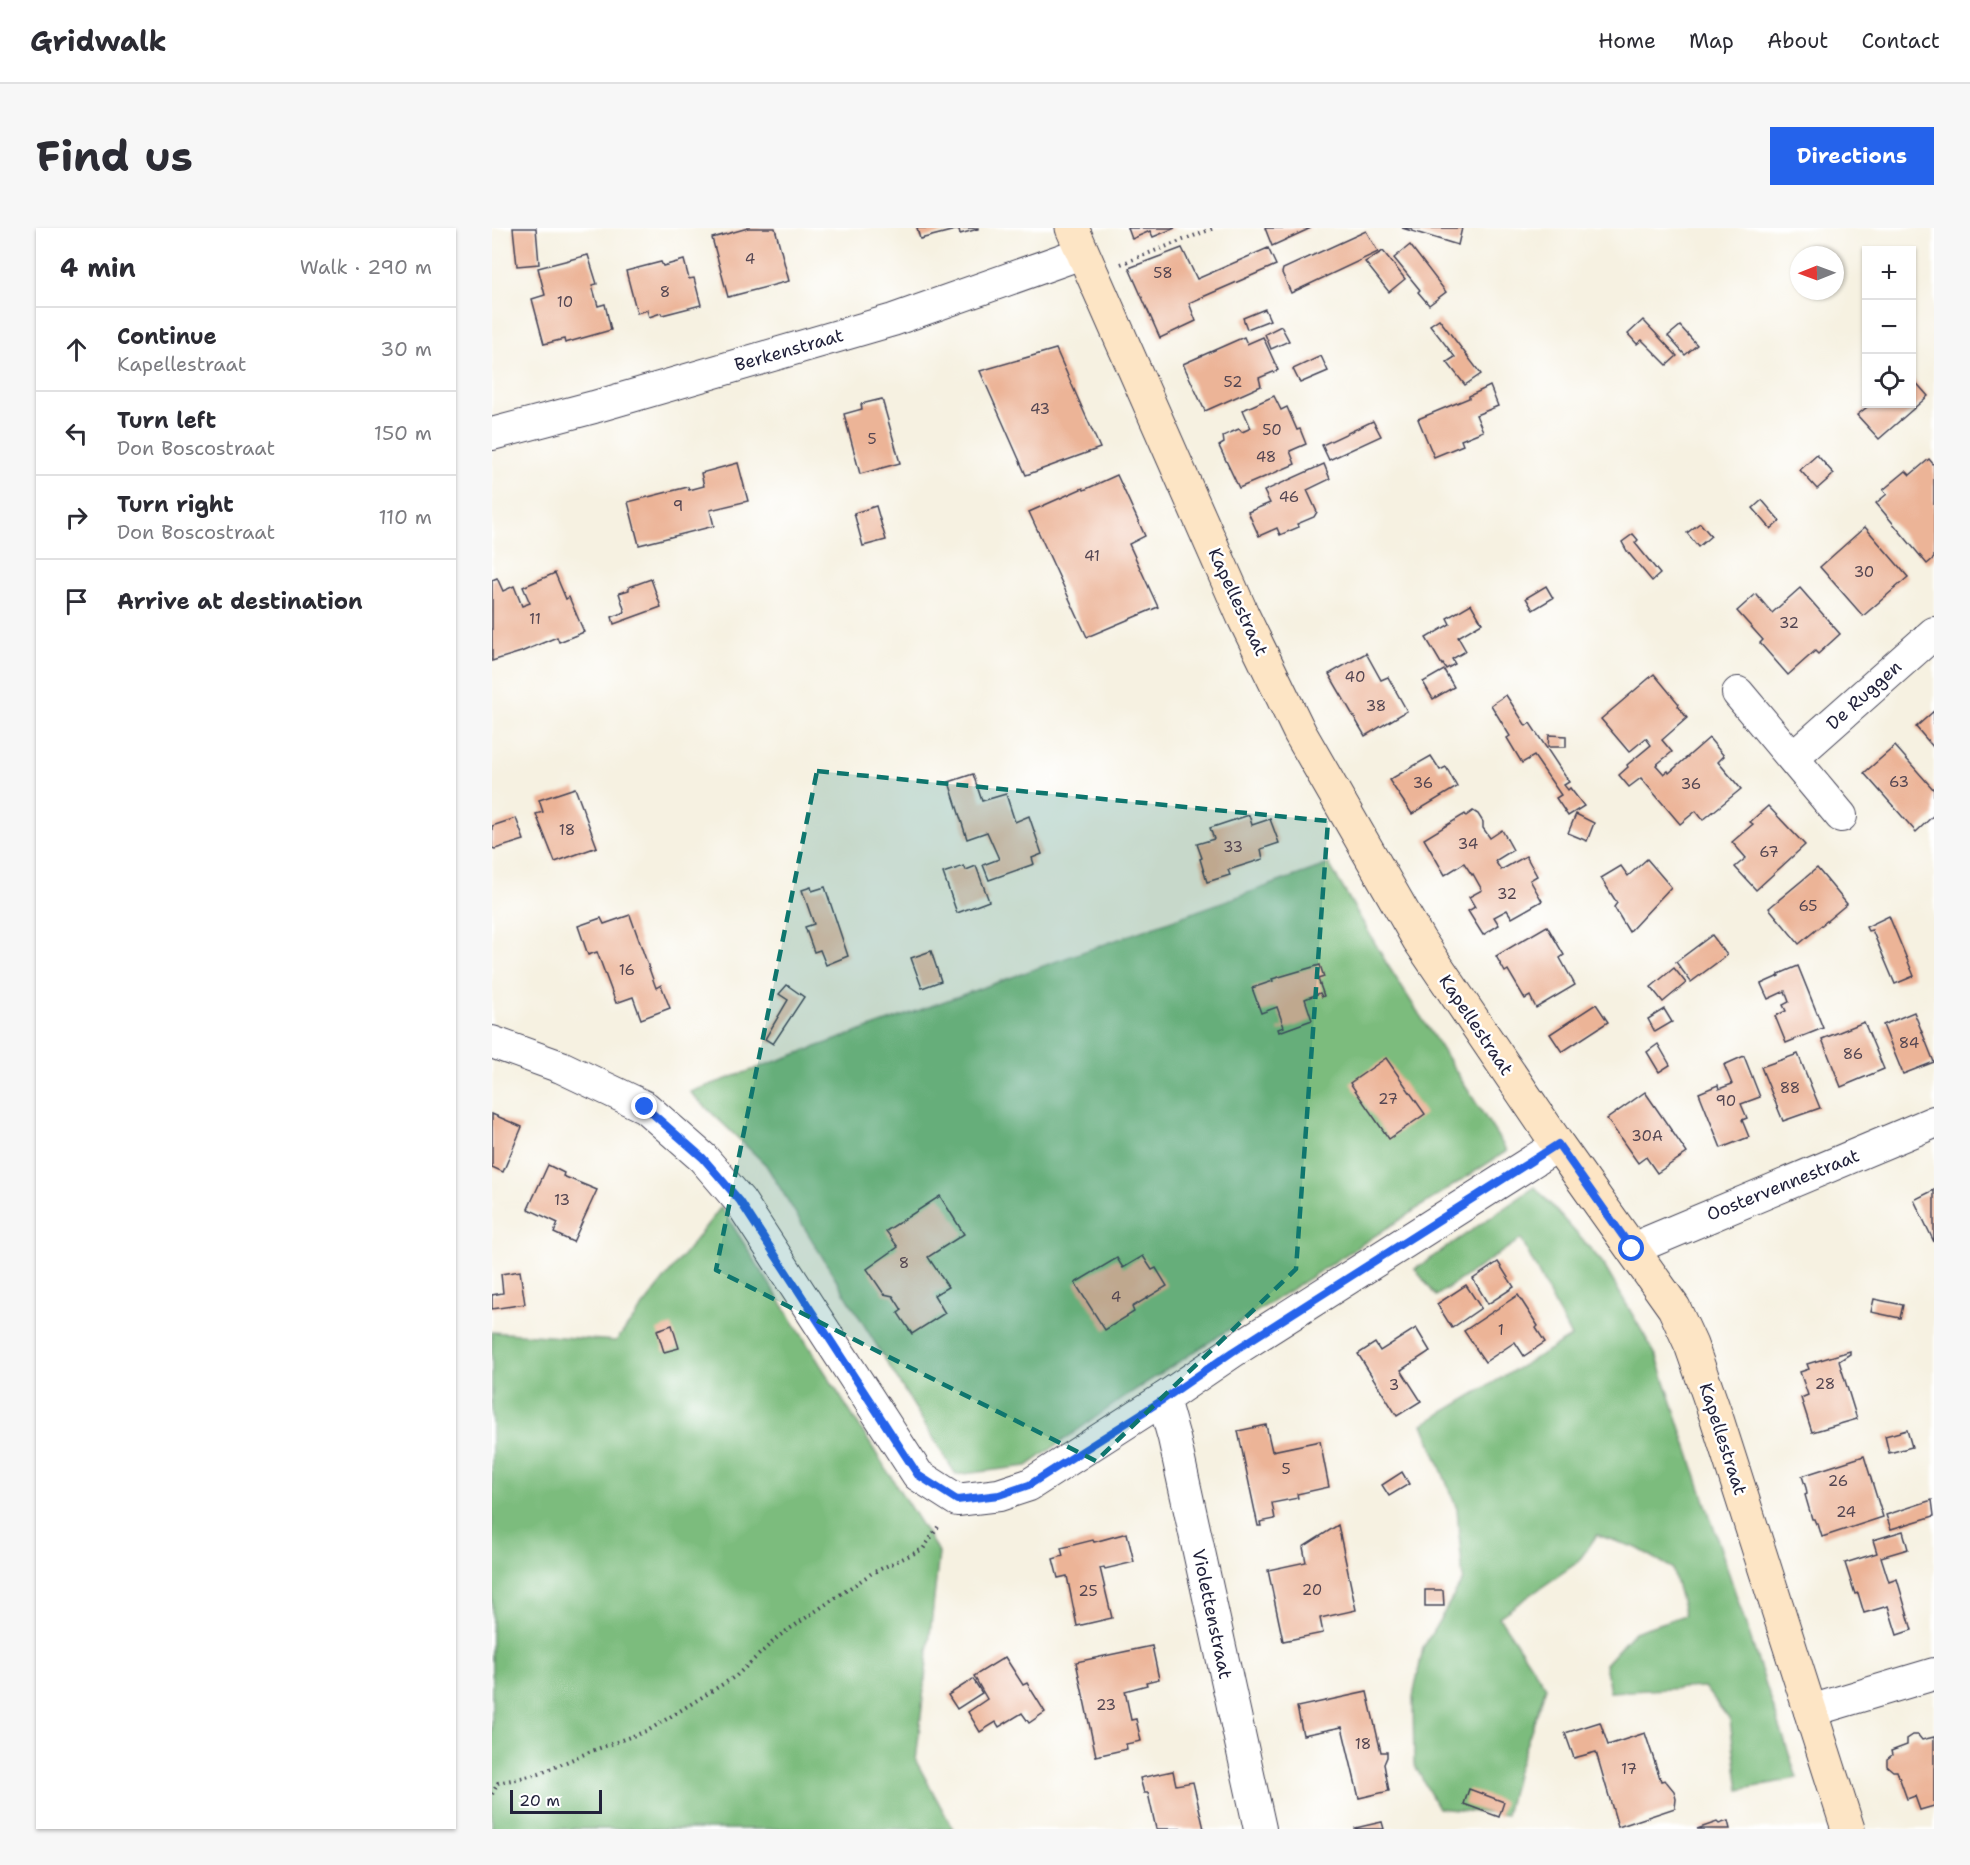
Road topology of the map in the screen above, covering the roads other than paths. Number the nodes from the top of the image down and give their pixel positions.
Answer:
1 (1077, 241) edge
2 (492, 434) edge
3 (1934, 633) edge
4 (1738, 693) dead end
5 (1793, 758) junction
6 (1841, 816) dead end
7 (492, 1042) edge
8 (1934, 1122) edge
9 (1558, 1144) junction
10 (1632, 1249) junction
11 (1164, 1399) junction
12 (1934, 1674) edge
13 (1810, 1711) junction
14 (1260, 1829) edge
15 (1848, 1829) edge

1 - 2 street, Berkenstraat
1 - 9 street, Kapellestraat
3 - 5 street, De Ruggen
4 - 5 street
5 - 6 street
7 - 11 street
8 - 10 street, Oostervennestraat
9 - 10 street, Kapellestraat
9 - 11 street
10 - 13 street, Kapellestraat
11 - 14 street, Violettenstraat
12 - 13 street
13 - 15 street, Kapellestraat

